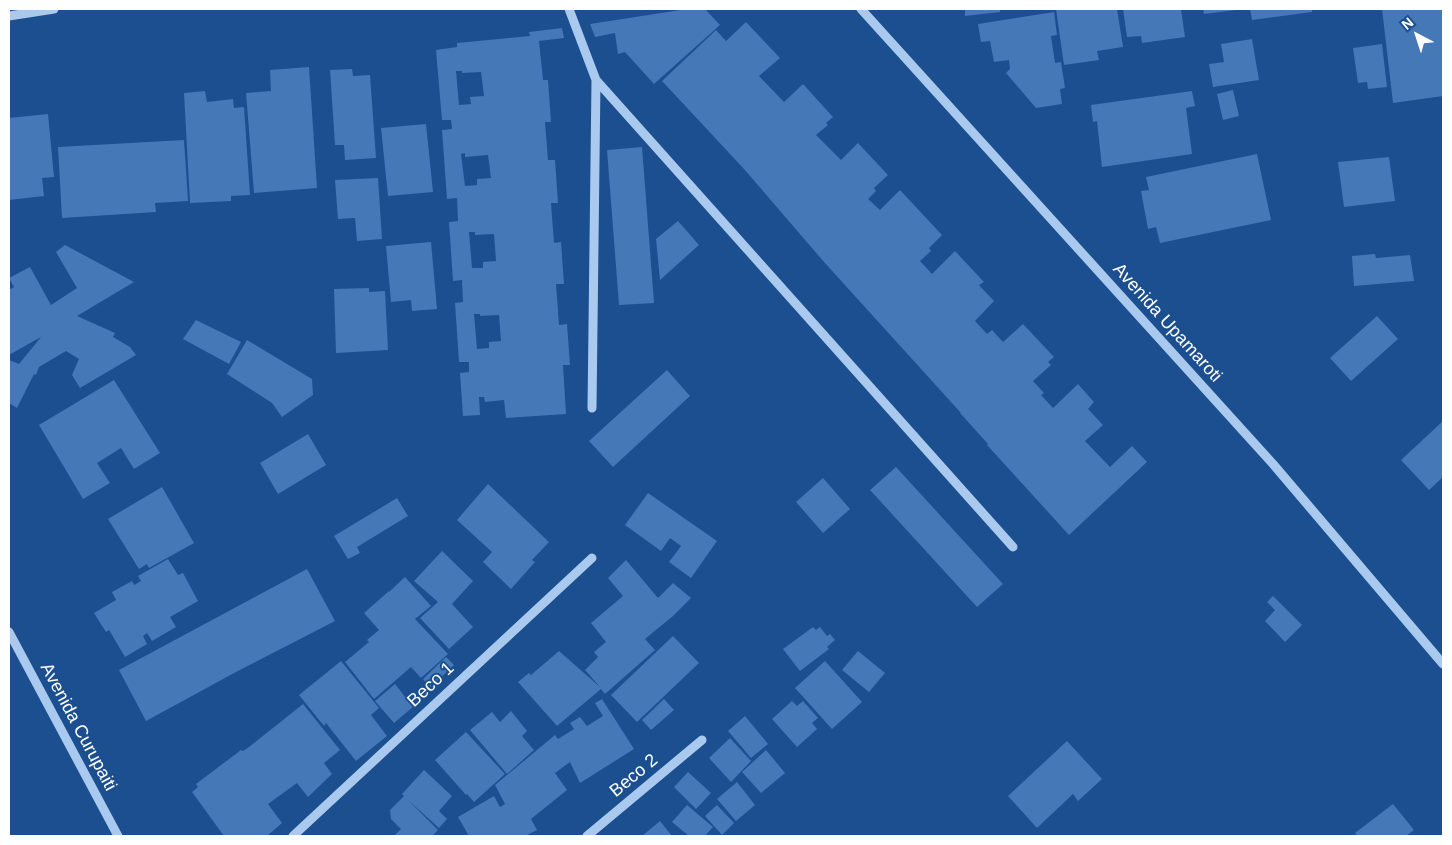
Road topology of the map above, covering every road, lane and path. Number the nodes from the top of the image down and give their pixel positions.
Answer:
1 (54, 9) edge
2 (569, 9) edge
3 (861, 9) edge
4 (9, 16) edge
5 (596, 80) junction
6 (592, 408) dead end
7 (1013, 547) dead end
8 (592, 558) dead end
9 (9, 632) edge
10 (1443, 664) edge
11 (702, 740) dead end
12 (118, 836) edge
13 (293, 836) edge
14 (587, 836) edge

1 - 4 street
2 - 5 street
3 - 10 street, Avenida Upamaroti
5 - 6 street
5 - 7 street
8 - 13 street, Beco 1
9 - 12 street, Avenida Curupaiti
11 - 14 street, Beco 2

